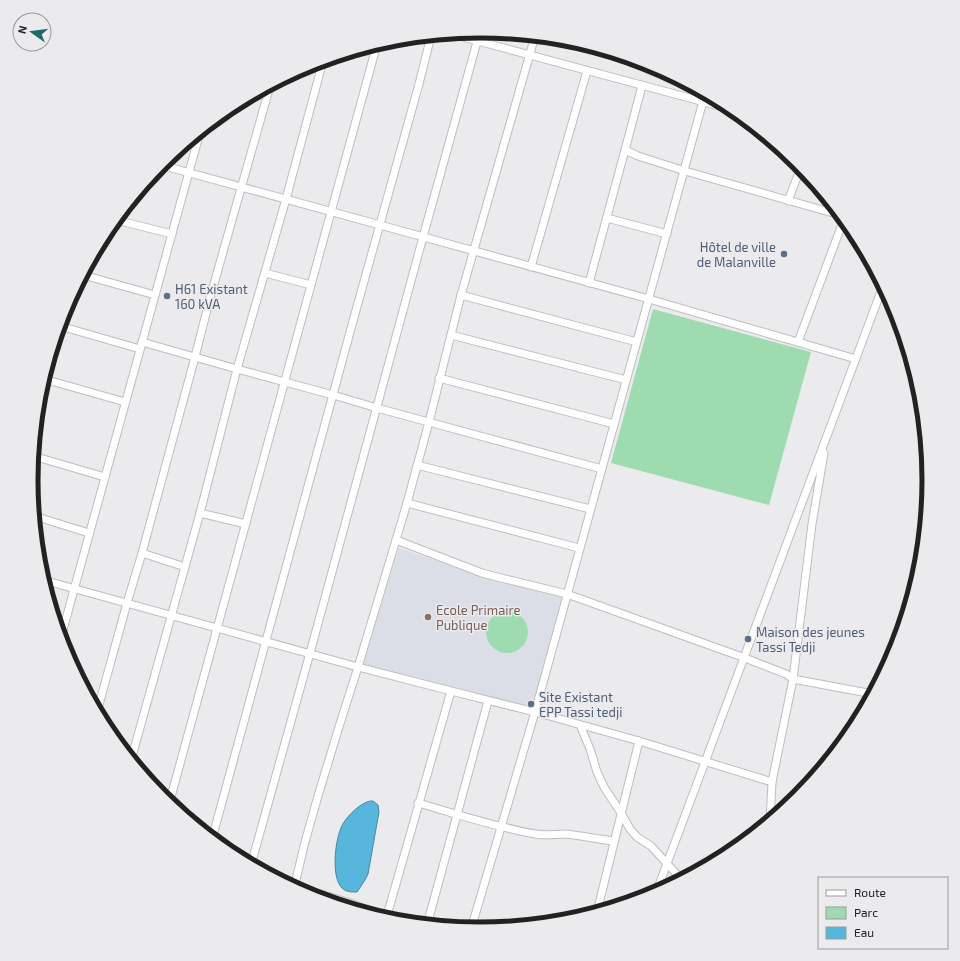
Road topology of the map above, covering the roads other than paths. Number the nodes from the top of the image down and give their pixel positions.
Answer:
1 (468, 38) edge
2 (478, 38) edge
3 (430, 41) edge
4 (477, 41) junction
5 (534, 42) edge
6 (375, 51) edge
7 (530, 55) junction
8 (321, 68) edge
9 (587, 71) junction
10 (642, 86) junction
11 (268, 92) edge
12 (704, 99) edge
13 (703, 102) junction
14 (714, 105) edge
15 (197, 141) edge
16 (625, 150) junction
17 (167, 167) edge
18 (685, 171) junction
19 (188, 172) junction
20 (798, 173) edge
21 (242, 187) junction
22 (286, 199) junction
23 (788, 201) junction
24 (332, 212) junction
25 (832, 213) edge
26 (607, 218) junction
27 (121, 221) edge
28 (380, 225) junction
29 (842, 225) edge
30 (172, 234) junction
31 (667, 234) junction
32 (423, 237) junction
33 (473, 251) junction
34 (531, 267) junction
35 (265, 273) junction
36 (88, 276) edge
37 (589, 283) junction
38 (311, 285) junction
39 (880, 294) edge
40 (155, 295) junction
41 (461, 295) junction
42 (649, 299) junction
43 (65, 327) edge
44 (450, 335) junction
45 (637, 342) junction
46 (798, 342) junction
47 (141, 346) junction
48 (195, 357) junction
49 (856, 358) junction
50 (237, 369) junction
51 (439, 378) junction
52 (626, 380) junction
53 (49, 381) edge
54 (285, 382) junction
55 (333, 395) junction
56 (126, 402) junction
57 (377, 408) junction
58 (429, 422) junction
59 (614, 424) junction
60 (827, 435) junction
61 (39, 458) edge
62 (417, 465) junction
63 (602, 469) junction
64 (105, 477) junction
65 (407, 503) junction
66 (590, 509) junction
67 (200, 513) junction
68 (40, 518) edge
69 (246, 524) junction
70 (89, 532) junction
71 (396, 540) junction
72 (579, 548) junction
73 (142, 553) junction
74 (185, 566) junction
75 (50, 582) edge
76 (74, 588) junction
77 (567, 594) junction
78 (127, 603) junction
79 (172, 615) junction
80 (63, 627) edge
81 (217, 628) junction
82 (266, 641) junction
83 (310, 653) junction
84 (745, 658) junction
85 (358, 667) junction
86 (793, 680) junction
87 (450, 691) junction
88 (867, 693) edge
89 (488, 701) junction
90 (99, 705) edge
91 (535, 712) junction
92 (580, 725) junction
93 (638, 741) junction
94 (132, 753) edge
95 (705, 762) junction
96 (772, 782) junction
97 (171, 797) edge
98 (418, 803) junction
99 (621, 813) junction
100 (457, 814) junction
101 (770, 814) edge
102 (501, 826) junction
103 (213, 834) edge
104 (614, 842) junction
105 (252, 860) edge
106 (667, 864) junction
107 (678, 876) edge
108 (296, 882) edge
109 (659, 884) edge
110 (331, 897) edge
111 (351, 904) edge
112 (598, 907) edge
113 (389, 914) edge
114 (428, 920) edge
115 (472, 923) edge

1 - 4 street
2 - 4 street
3 - 28 street
4 - 7 street
4 - 32 street
5 - 7 street
6 - 24 street
7 - 9 street
7 - 33 street
8 - 22 street
9 - 10 street
9 - 34 street
10 - 13 street
10 - 16 street
11 - 21 street
12 - 13 street
13 - 14 street
13 - 18 street
15 - 19 street
16 - 18 street
16 - 26 street
17 - 19 street
18 - 23 street
18 - 31 street
19 - 21 street
19 - 30 street
20 - 23 street
21 - 22 street
21 - 48 street
22 - 24 street
22 - 35 street
23 - 25 street
24 - 28 street
24 - 38 street
26 - 31 street
26 - 37 street
27 - 30 street
28 - 32 street
28 - 55 street
29 - 46 street
30 - 40 street
31 - 42 street
32 - 33 street
32 - 57 street
33 - 34 street
33 - 41 street
34 - 37 street
35 - 38 street
35 - 50 street
36 - 40 street
37 - 42 street
38 - 54 street
39 - 49 street
40 - 47 street
41 - 44 street
41 - 45 street
42 - 45 street
42 - 46 street
43 - 47 street
44 - 51 street
44 - 52 street
45 - 52 street
46 - 49 street
47 - 48 street
47 - 56 street
48 - 50 street
48 - 73 street
49 - 60 street
50 - 54 street
50 - 67 street
51 - 58 street
51 - 59 street
52 - 59 street
53 - 56 street
54 - 55 street
54 - 69 street
55 - 57 street
55 - 82 street
56 - 64 street
57 - 58 street
57 - 83 street
58 - 62 street
58 - 63 street
59 - 63 street
60 - 84 street
60 - 86 street
61 - 64 street
62 - 65 street
62 - 66 street
63 - 66 street
64 - 70 street
65 - 71 street
65 - 72 street
66 - 72 street
67 - 69 street
67 - 74 street
68 - 70 street
69 - 81 street
70 - 76 street
71 - 77 street
71 - 85 street
72 - 77 street
73 - 74 street
73 - 78 street
74 - 79 street
75 - 76 street
76 - 78 street
76 - 80 street
77 - 84 street
77 - 91 street
78 - 79 street
78 - 90 street
79 - 81 street
79 - 94 street
81 - 82 street
81 - 97 street
82 - 83 street
82 - 103 street
83 - 85 street
83 - 105 street
84 - 86 street
84 - 95 street
85 - 87 street
85 - 108 street
86 - 88 street
86 - 96 street
87 - 89 street
87 - 98 street
89 - 91 street
89 - 100 street
91 - 92 street
91 - 102 street
92 - 93 street
92 - 99 street
93 - 95 street
93 - 99 street
95 - 96 street
95 - 106 street
96 - 101 street
98 - 100 street
98 - 113 street
99 - 104 street
99 - 106 street
100 - 102 street
100 - 114 street
102 - 104 street
102 - 115 street
104 - 112 street
106 - 107 street
106 - 109 street
110 - 111 street

